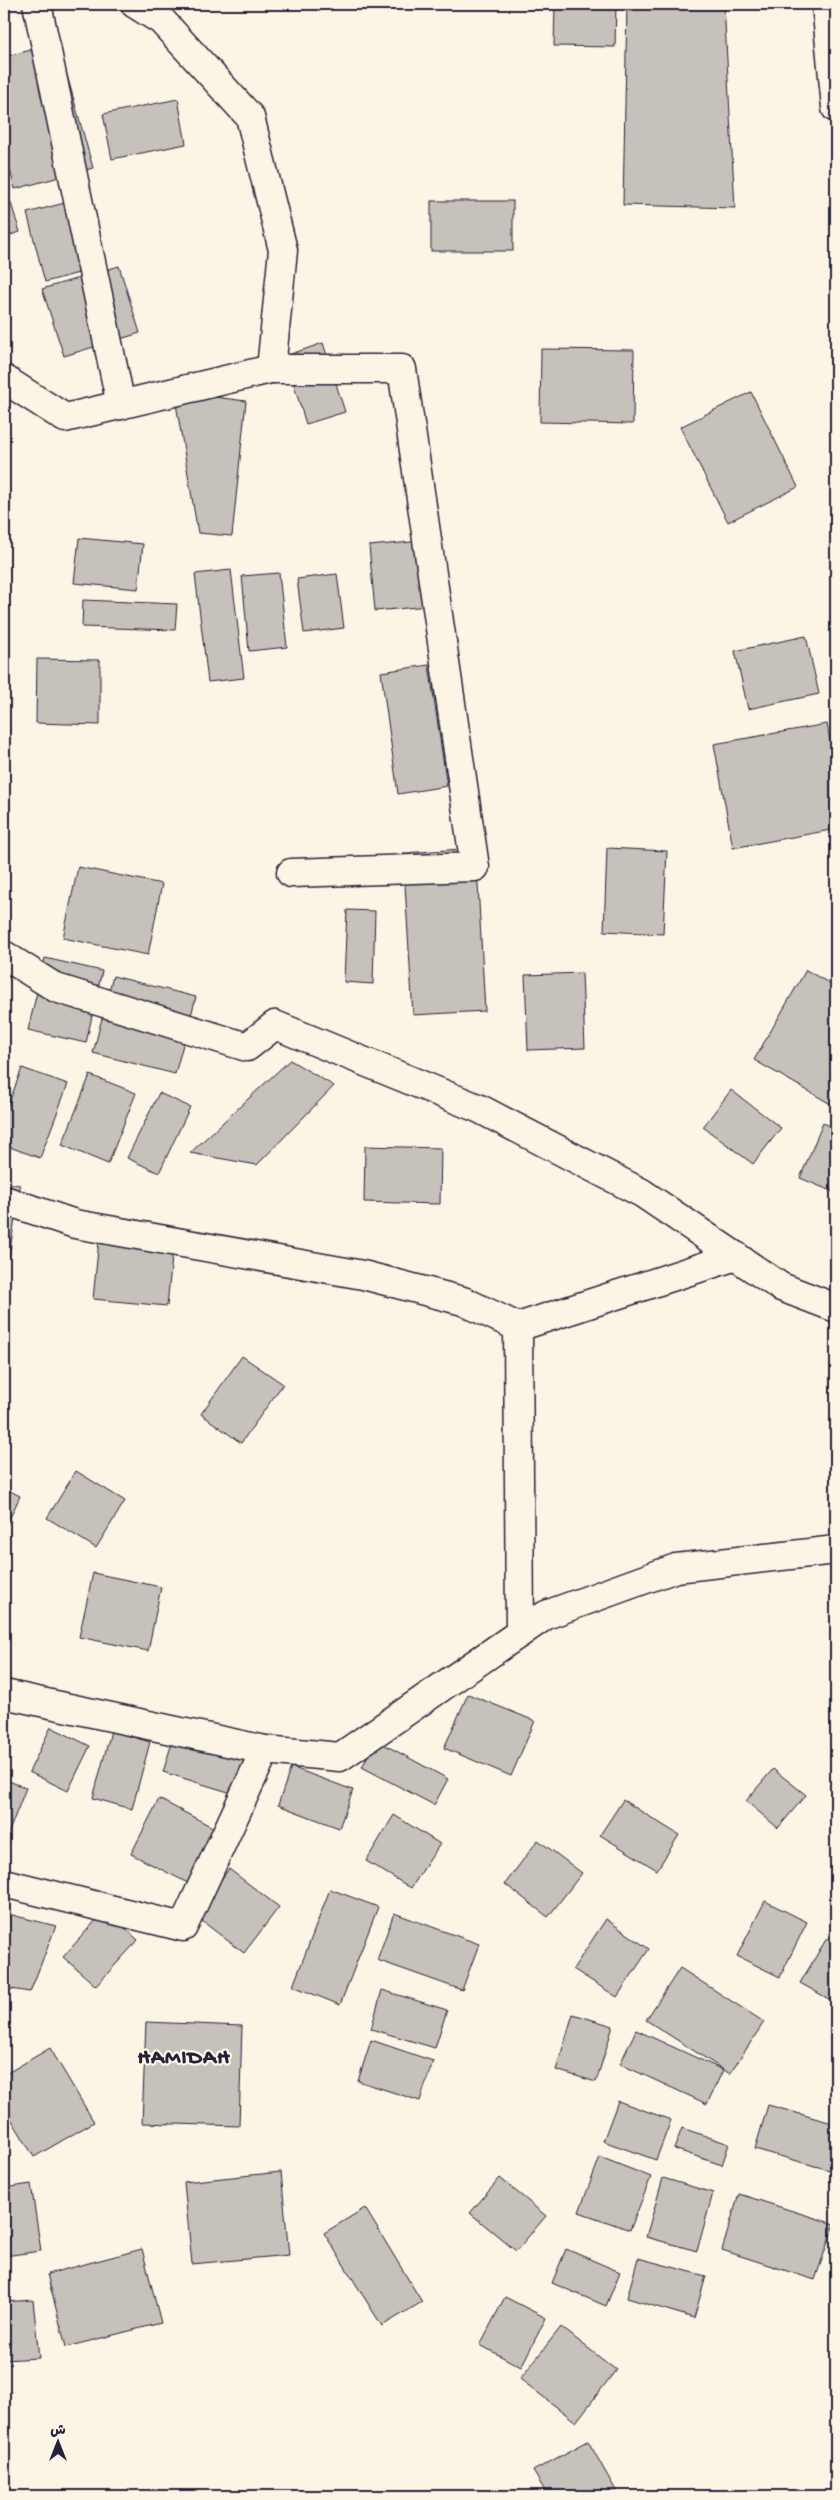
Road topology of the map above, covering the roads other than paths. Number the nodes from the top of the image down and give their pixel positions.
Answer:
1 (37, 4) edge
2 (135, 4) edge
3 (826, 4) edge
4 (836, 108) edge
5 (271, 369) junction
6 (4, 379) edge
7 (121, 405) junction
8 (291, 873) dead end
9 (4, 955) edge
10 (4, 1200) edge
11 (736, 1256) junction
12 (836, 1308) edge
13 (518, 1327) junction
14 (836, 1550) edge
15 (520, 1634) junction
16 (4, 1694) edge
17 (265, 1750) junction
18 (4, 1883) edge

1 - 7 street
2 - 5 street
3 - 4 street
5 - 7 street
5 - 8 street
6 - 7 street
9 - 11 street
10 - 13 street
11 - 12 street
11 - 13 street
13 - 15 street
14 - 15 street
15 - 17 street
16 - 17 street
17 - 18 street

